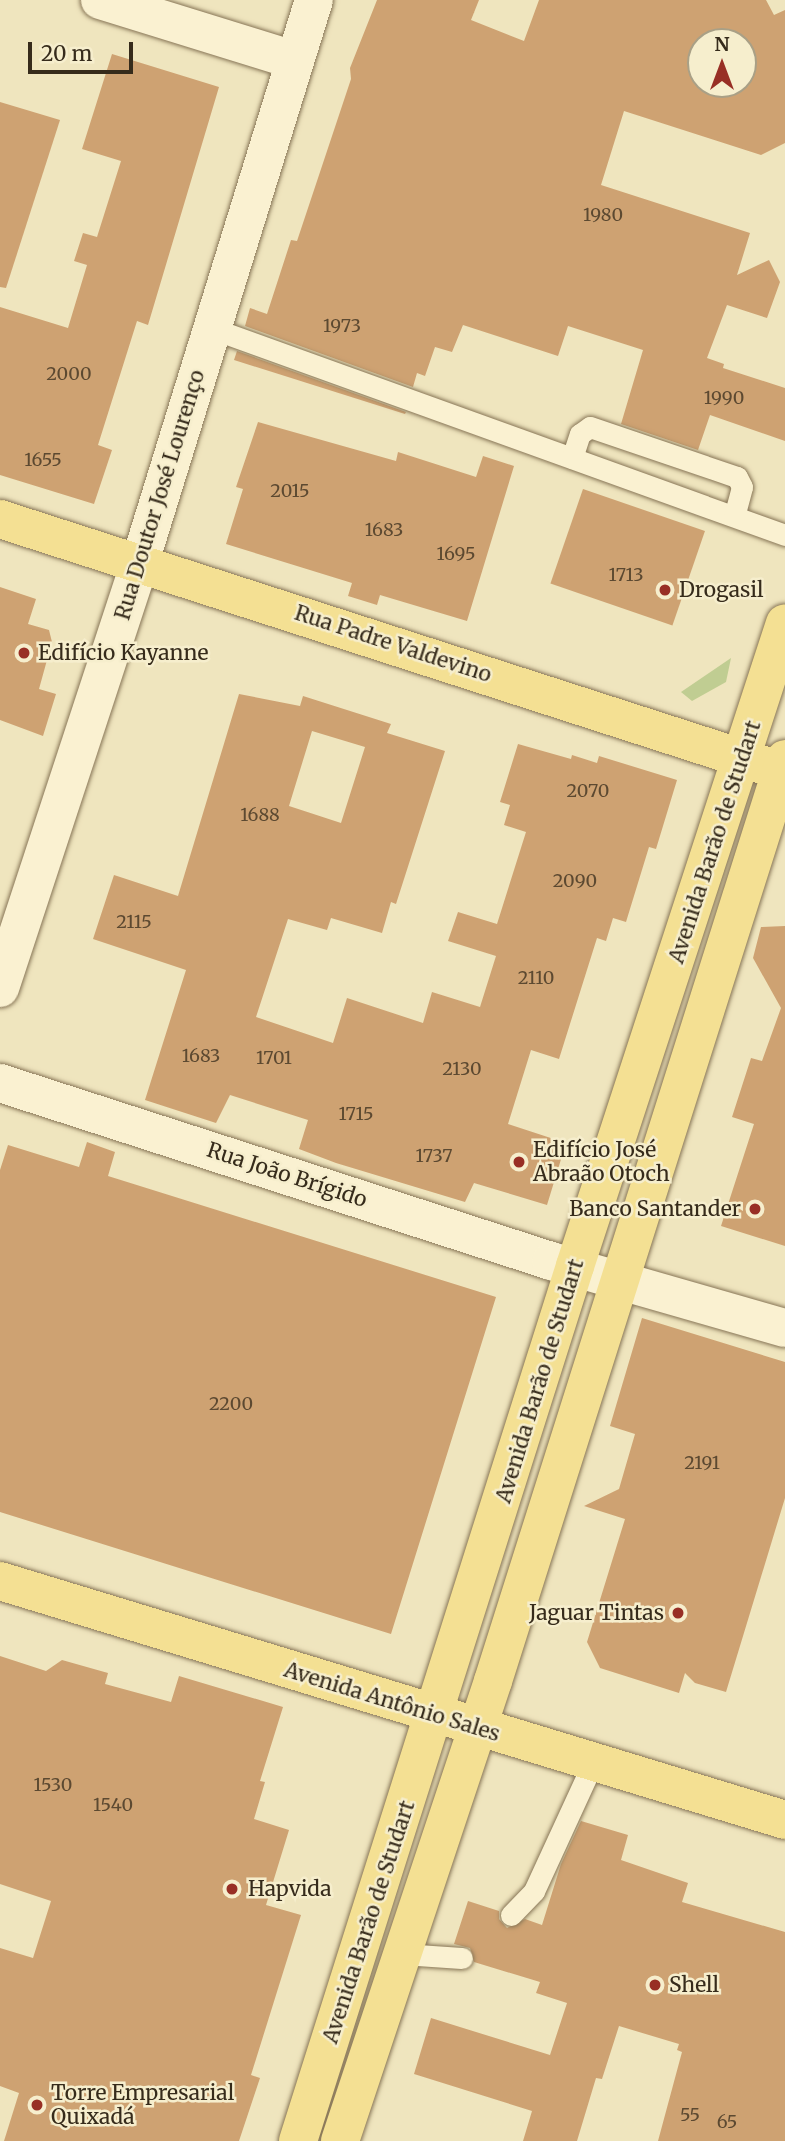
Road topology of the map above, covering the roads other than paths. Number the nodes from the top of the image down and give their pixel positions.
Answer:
1 (100, 0) edge
2 (314, 0) edge
3 (294, 60) junction
4 (211, 328) junction
5 (572, 458) junction
6 (734, 516) junction
7 (0, 519) edge
8 (785, 535) edge
9 (140, 562) junction
10 (785, 623) edge
11 (743, 760) junction
12 (784, 767) edge
13 (0, 988) edge
14 (0, 1083) edge
15 (575, 1266) junction
16 (618, 1278) junction
17 (785, 1328) edge
18 (0, 1581) edge
19 (435, 1716) junction
20 (478, 1728) junction
21 (593, 1763) junction
22 (785, 1820) edge
23 (511, 1915) dead end
24 (402, 1954) junction
25 (462, 1958) dead end
26 (298, 2141) edge
27 (340, 2141) edge

1 - 3 street
2 - 3 street, Rua Doutor José Lourenço
3 - 4 street, Rua Doutor José Lourenço
4 - 5 lane
4 - 9 street, Rua Doutor José Lourenço
5 - 6 lane
5 - 6 lane
6 - 8 lane
7 - 9 main road, Rua Padre Valdevino
9 - 11 main road, Rua Padre Valdevino
9 - 13 street, Rua Doutor José Lourenço
10 - 11 main road, Avenida Barão de Studart
11 - 12 main road, Rua Padre Valdevino
11 - 15 main road, Avenida Barão de Studart
12 - 16 main road, Avenida Barão de Studart
14 - 15 street, Rua João Brígido
15 - 16 street, Rua João Brígido
15 - 19 main road, Avenida Barão de Studart
16 - 17 street, Rua João Brígido
16 - 20 main road, Avenida Barão de Studart
18 - 19 main road, Avenida Antônio Sales
19 - 20 main road, Avenida Antônio Sales
19 - 26 main road, Avenida Barão de Studart
20 - 21 main road, Avenida Antônio Sales
20 - 24 main road, Avenida Barão de Studart
21 - 22 main road, Avenida Antônio Sales
21 - 23 lane
24 - 25 lane
24 - 27 main road, Avenida Barão de Studart

